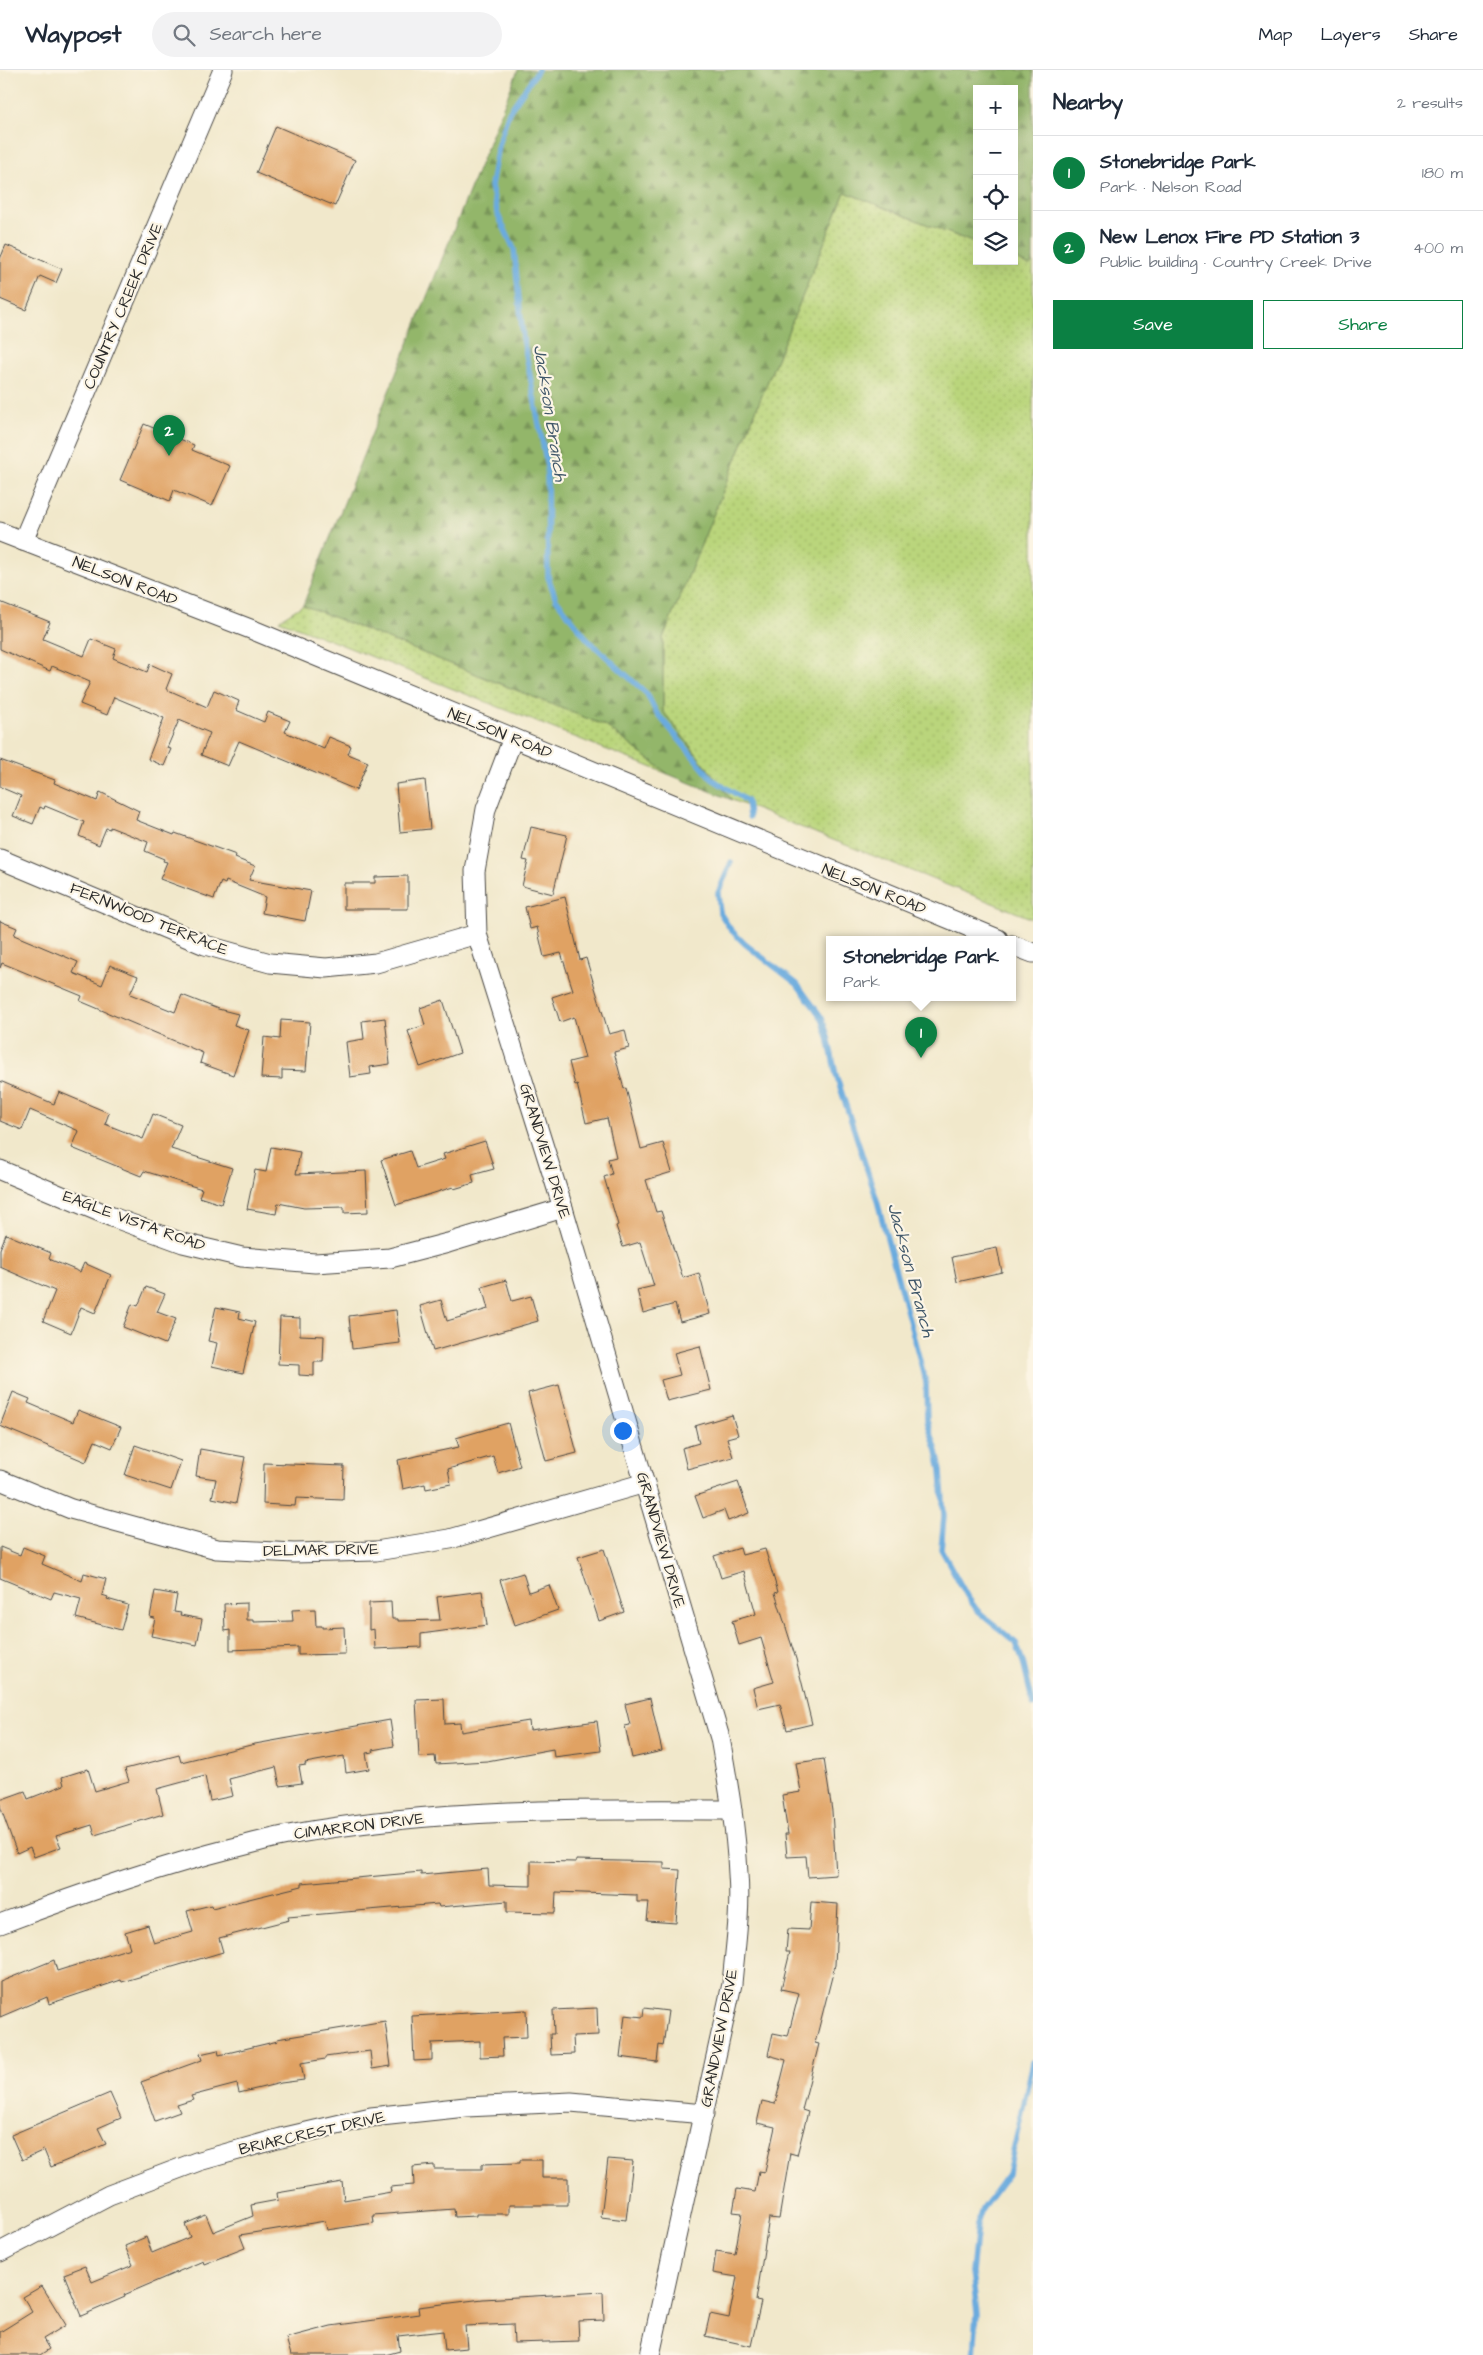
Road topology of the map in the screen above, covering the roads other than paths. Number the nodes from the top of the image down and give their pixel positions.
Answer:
1 (223, 70) edge
2 (0, 532) edge
3 (23, 541) junction
4 (513, 738) junction
5 (0, 859) edge
6 (477, 934) junction
7 (991, 936) edge
8 (1016, 947) edge
9 (1033, 953) edge
10 (0, 1170) edge
11 (563, 1208) junction
12 (0, 1480) edge
13 (644, 1483) junction
14 (732, 1810) junction
15 (0, 1924) edge
16 (704, 2114) junction
17 (0, 2252) edge
18 (650, 2355) edge

1 - 3 street, COUNTRY CREEK DRIVE
2 - 3 street, NELSON ROAD
3 - 4 street, NELSON ROAD
4 - 6 street, GRANDVIEW DRIVE
4 - 7 street, NELSON ROAD
5 - 6 street, FERNWOOD TERRACE
6 - 11 street, GRANDVIEW DRIVE
8 - 9 street
10 - 11 street, EAGLE VISTA ROAD
11 - 13 street, GRANDVIEW DRIVE
12 - 13 street, DELMAR DRIVE
13 - 14 street, GRANDVIEW DRIVE
14 - 15 street, CIMARRON DRIVE
14 - 16 street, GRANDVIEW DRIVE
16 - 17 street, BRIARCREST DRIVE
16 - 18 street, GRANDVIEW DRIVE

